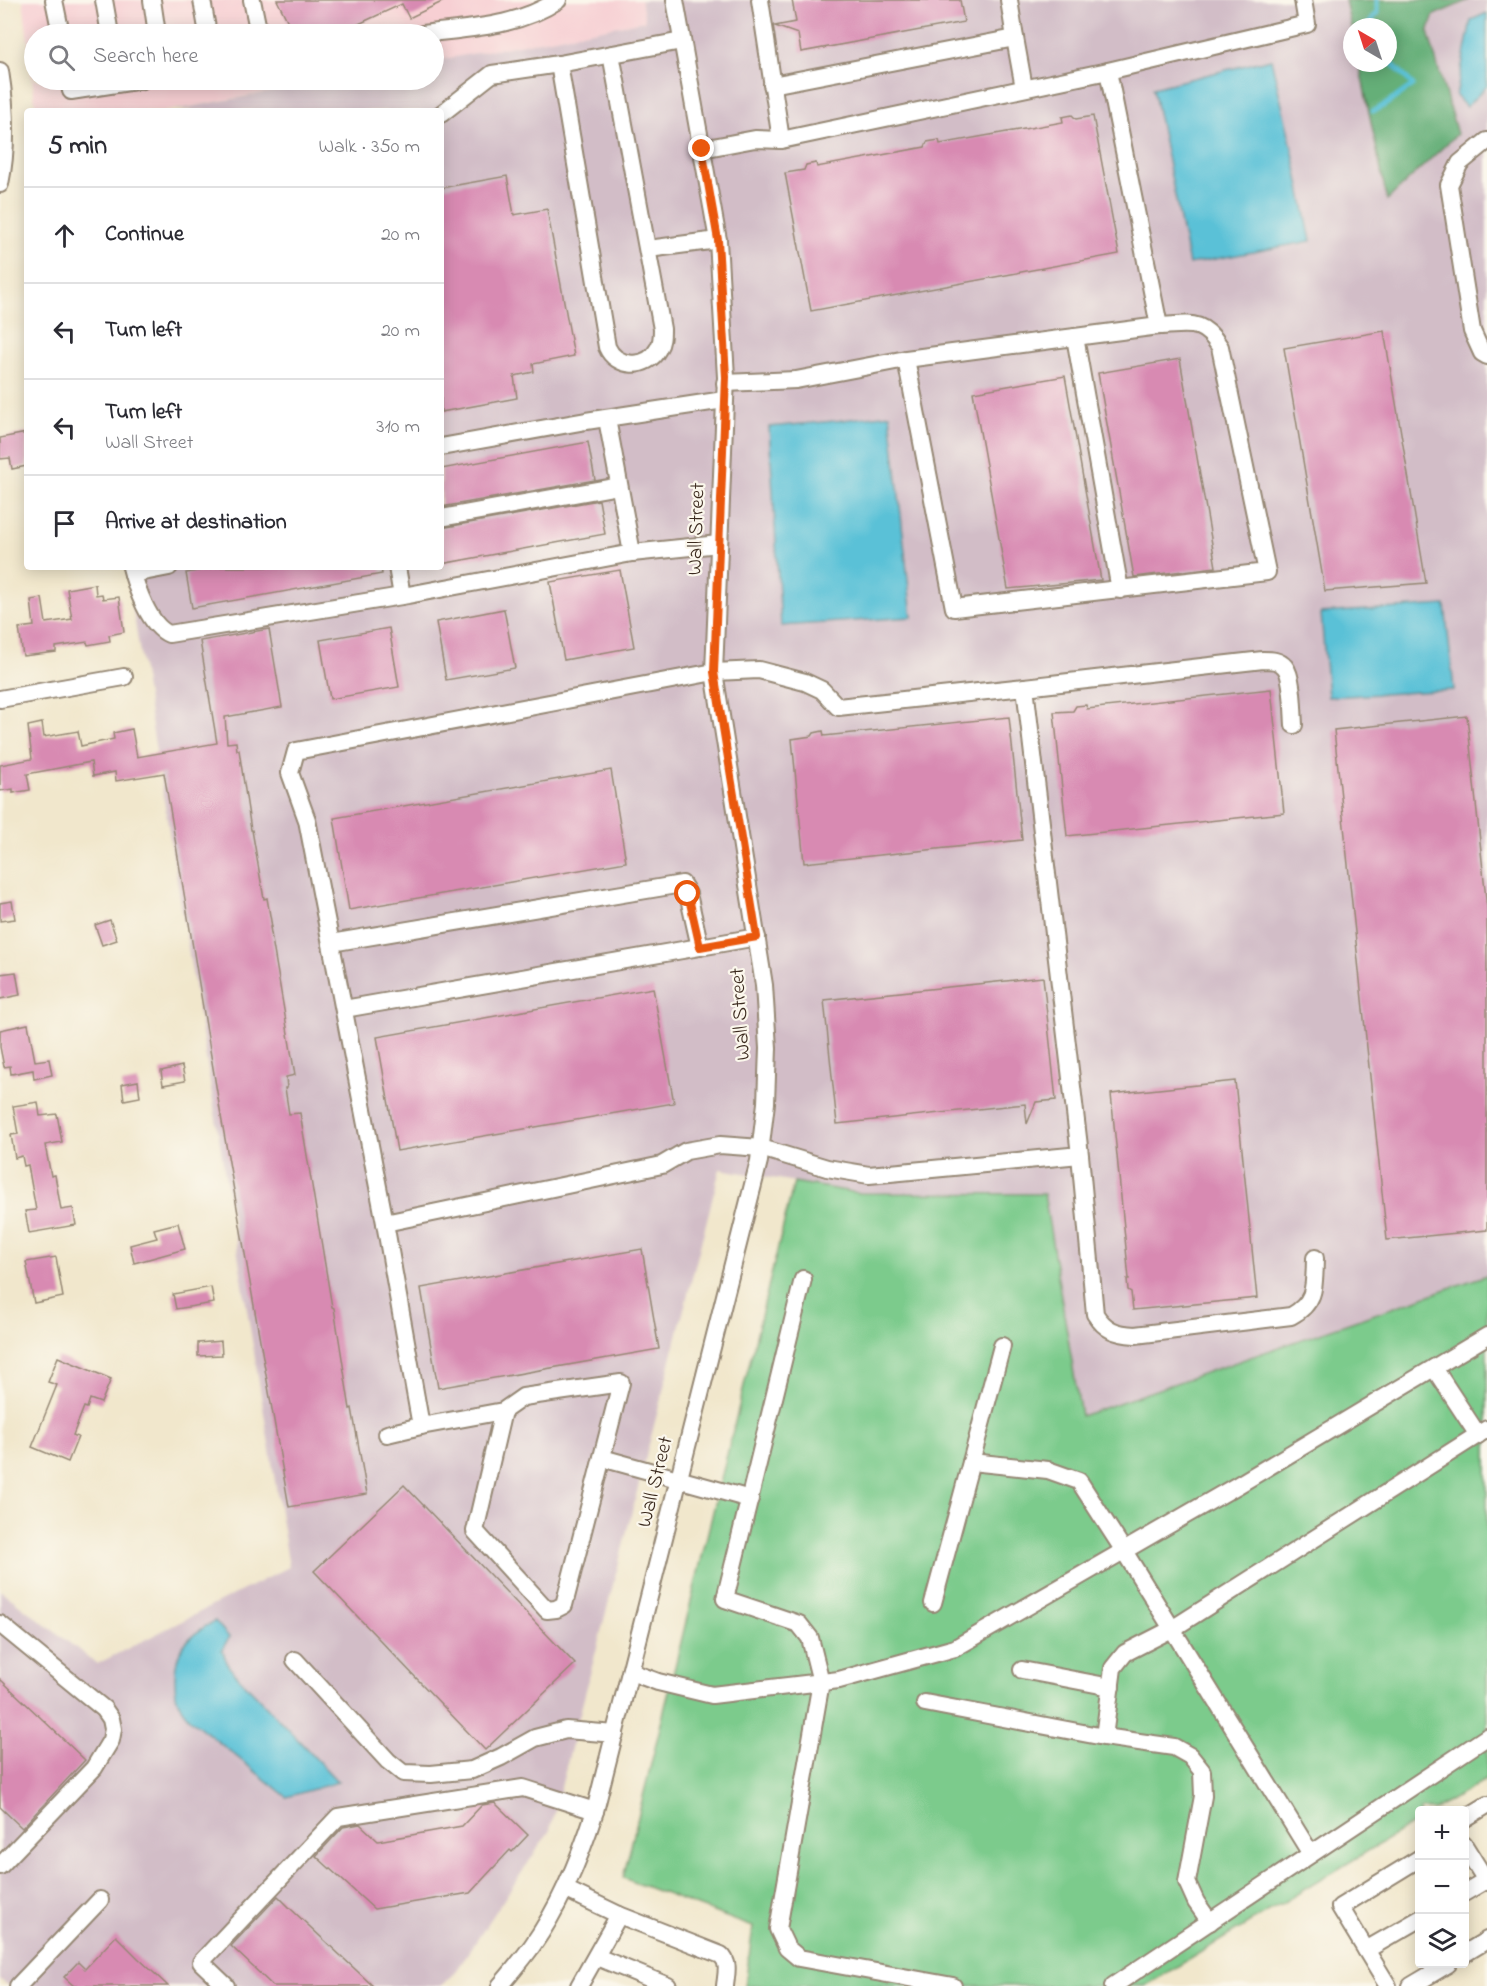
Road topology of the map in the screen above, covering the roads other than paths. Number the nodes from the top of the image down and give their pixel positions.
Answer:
1 (54, 0) edge
2 (104, 0) edge
3 (152, 0) edge
4 (202, 0) edge
5 (252, 0) edge
6 (558, 0) edge
7 (675, 0) edge
8 (760, 0) edge
9 (1009, 0) edge
10 (1303, 0) edge
11 (59, 24) edge
12 (108, 24) edge
13 (156, 24) edge
14 (206, 24) edge
15 (257, 24) edge
16 (444, 31) edge
17 (1015, 38) junction
18 (682, 41) junction
19 (611, 54) junction
20 (559, 64) junction
21 (0, 71) edge
22 (1108, 71) junction
23 (772, 85) junction
24 (1024, 88) junction
25 (444, 112) edge
26 (782, 140) junction
27 (1487, 141) edge
28 (702, 149) junction
29 (0, 184) edge
30 (718, 240) junction
31 (648, 249) junction
32 (1159, 326) junction
33 (1075, 337) junction
34 (1487, 356) edge
35 (906, 359) junction
36 (725, 392) junction
37 (607, 418) junction
38 (444, 446) edge
39 (619, 486) junction
40 (444, 517) edge
41 (719, 544) junction
42 (632, 553) junction
43 (132, 570) edge
44 (398, 570) edge
45 (1120, 590) junction
46 (402, 596) junction
47 (714, 672) junction
48 (124, 677) dead end
49 (1025, 687) junction
50 (0, 699) edge
51 (1294, 725) dead end
52 (757, 937) junction
53 (331, 943) junction
54 (700, 947) junction
55 (344, 1009) junction
56 (761, 1148) junction
57 (1080, 1155) junction
58 (385, 1223) junction
59 (1315, 1258) dead end
60 (803, 1279) dead end
61 (1487, 1336) edge
62 (1002, 1346) dead end
63 (1434, 1368) junction
64 (502, 1411) junction
65 (422, 1426) junction
66 (1483, 1432) edge
67 (387, 1434) dead end
68 (602, 1458) junction
69 (971, 1462) junction
70 (679, 1480) junction
71 (750, 1499) junction
72 (1124, 1551) junction
73 (933, 1603) dead end
74 (0, 1624) edge
75 (1172, 1629) junction
76 (295, 1660) dead end
77 (1022, 1670) dead end
78 (631, 1672) junction
79 (821, 1682) junction
80 (1111, 1687) junction
81 (925, 1703) dead end
82 (615, 1734) junction
83 (1104, 1737) junction
84 (1487, 1737) edge
85 (1487, 1806) edge
86 (595, 1811) junction
87 (1469, 1816) edge
88 (1469, 1853) edge
89 (1311, 1854) junction
90 (1416, 1860) edge
91 (0, 1866) edge
92 (1486, 1881) edge
93 (565, 1889) junction
94 (1469, 1890) edge
95 (100, 1900) dead end
96 (619, 1915) junction
97 (1415, 1921) edge
98 (1210, 1922) junction
99 (1487, 1940) edge
100 (1366, 1950) junction
101 (1469, 1950) edge
102 (597, 1957) junction
103 (1441, 1968) edge
104 (18, 1986) edge
105 (226, 1986) edge
106 (500, 1986) edge
107 (579, 1986) edge
108 (668, 1986) edge
109 (725, 1986) edge
110 (953, 1986) edge
111 (1113, 1986) edge
112 (1388, 1986) edge
113 (1411, 1986) edge

1 - 11 street
2 - 12 street
3 - 13 street
4 - 14 street
5 - 15 street
6 - 16 street
7 - 18 street, Wall Street
8 - 23 street
9 - 17 street
10 - 22 street
17 - 23 street
17 - 24 street
18 - 19 street
18 - 28 street, Wall Street
19 - 20 street
19 - 31 street
20 - 25 street
20 - 31 street
21 - 29 street
22 - 24 street
22 - 32 street
23 - 26 street
24 - 26 street
26 - 28 street
27 - 34 street
28 - 30 street, Wall Street
30 - 31 street
30 - 36 street, Wall Street
32 - 33 street
32 - 45 street
33 - 35 street
33 - 45 street
35 - 36 street
35 - 45 street
36 - 37 street
36 - 41 street, Wall Street
37 - 38 street
37 - 39 street
39 - 40 street
39 - 42 street
41 - 42 street
41 - 47 street, Wall Street
42 - 46 street
43 - 46 street
44 - 46 street
47 - 49 street
47 - 52 street, Wall Street
47 - 53 street
48 - 50 street
49 - 51 street
49 - 57 street
52 - 54 street
52 - 56 street, Wall Street
53 - 54 street
53 - 55 street
54 - 55 street
55 - 58 street
56 - 57 street
56 - 58 street
56 - 70 street, Wall Street
57 - 59 street
58 - 65 street
60 - 71 street
61 - 63 street
62 - 69 street
63 - 66 street
63 - 72 street
64 - 65 street
64 - 68 street
64 - 68 street
65 - 67 street
66 - 75 street
68 - 70 street
69 - 72 street
69 - 73 street
70 - 71 street
70 - 78 street, Wall Street
71 - 79 street
72 - 75 street
72 - 79 street
74 - 91 street
75 - 80 street
75 - 89 street
76 - 82 street
77 - 80 street
78 - 79 street
78 - 82 street, Wall Street
79 - 110 street
80 - 83 street
81 - 83 street
82 - 86 street, Wall Street
83 - 98 street
84 - 89 street
85 - 87 street
86 - 93 street, Wall Street
86 - 105 street
88 - 92 street
89 - 98 street
90 - 100 street
92 - 94 street
93 - 96 street
93 - 106 street, Wall Street
95 - 104 street
96 - 102 street
96 - 109 street
97 - 100 street
98 - 111 street
99 - 101 street
100 - 112 street
102 - 107 street
102 - 108 street
103 - 113 street

